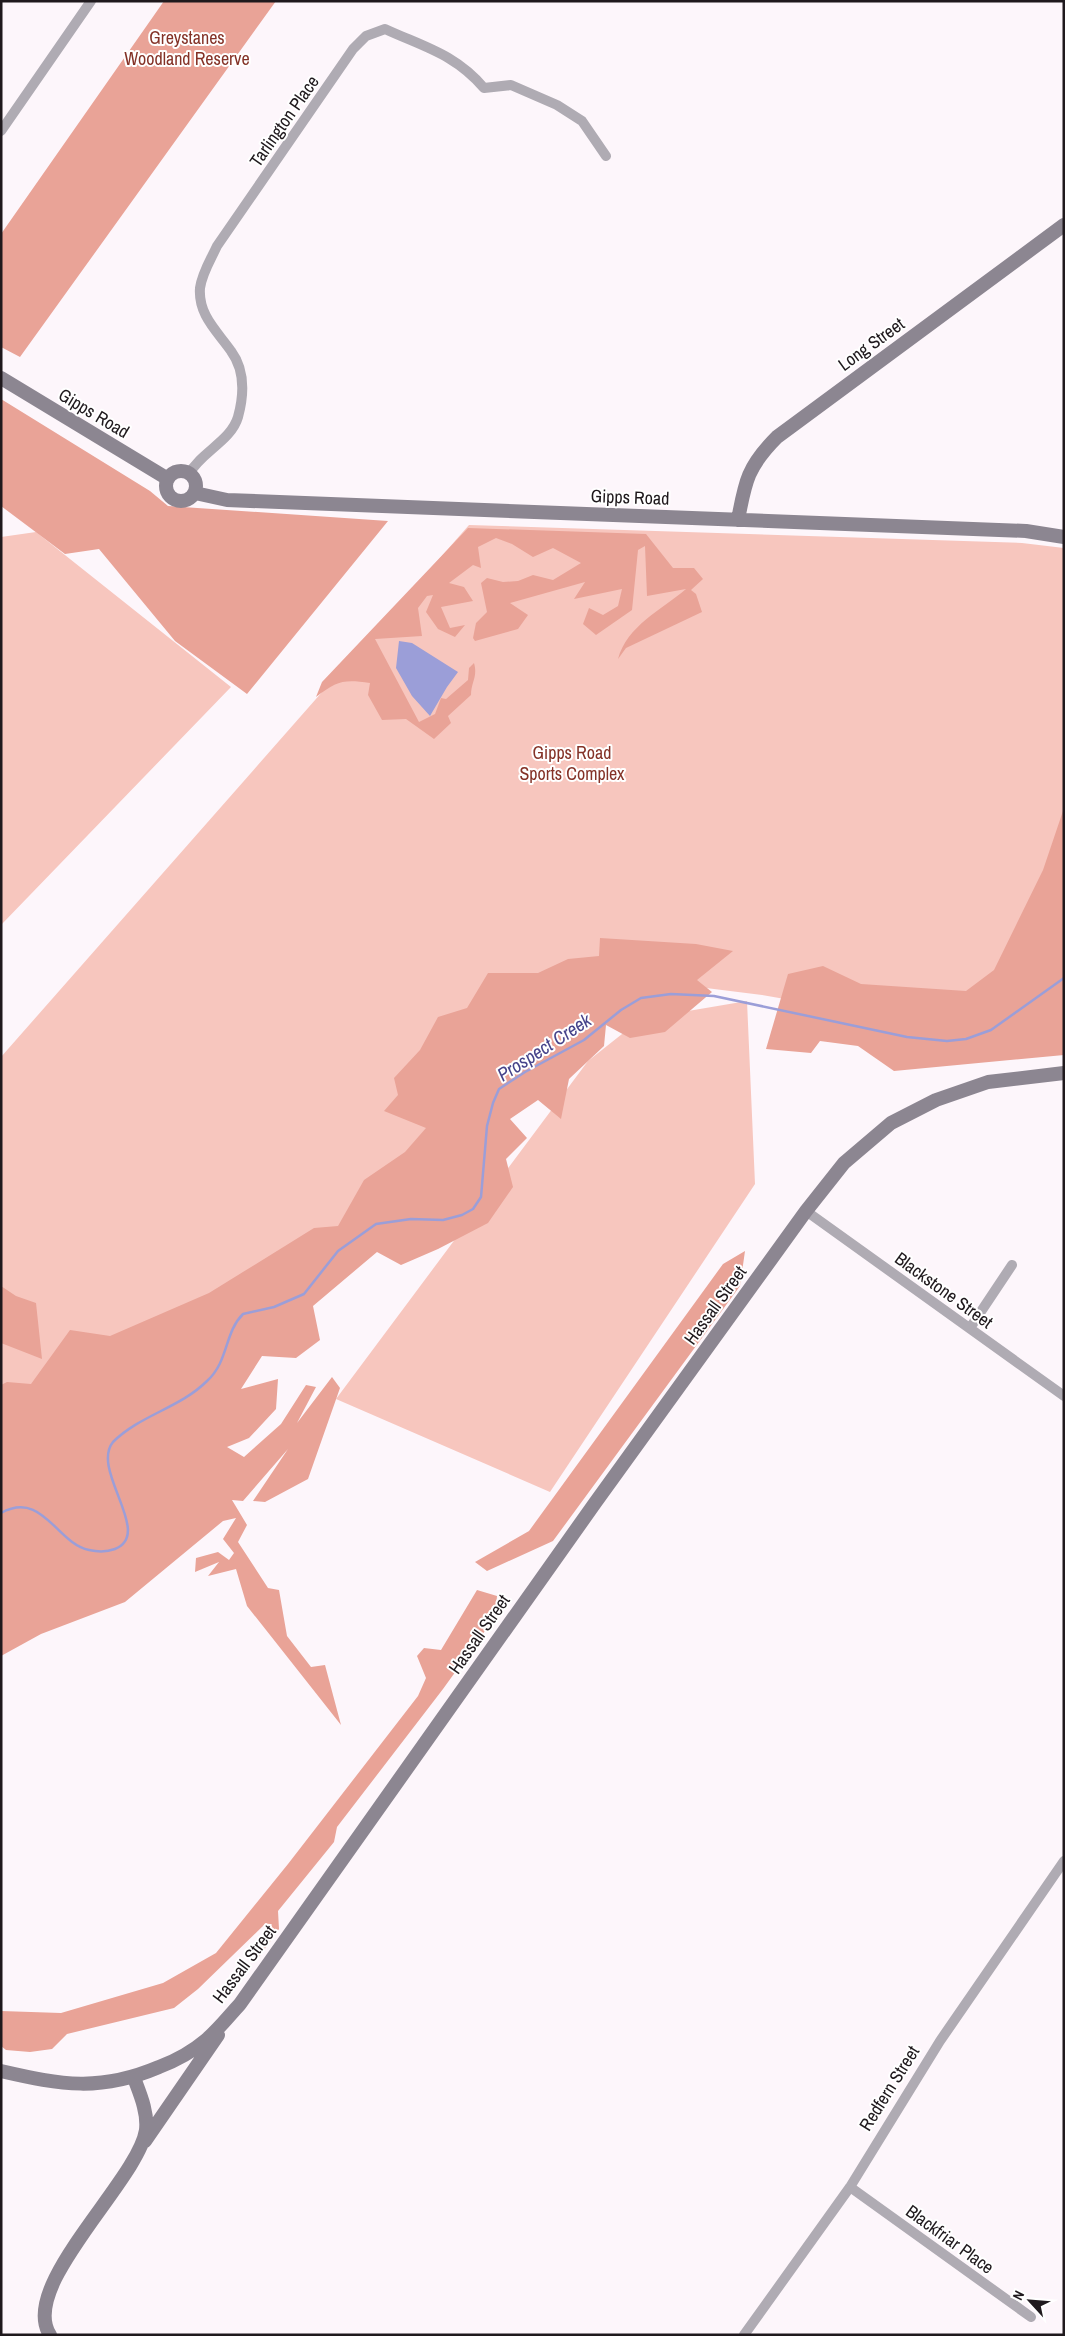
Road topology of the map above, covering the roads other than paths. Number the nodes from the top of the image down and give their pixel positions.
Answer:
1 (91, 1) edge
2 (1, 130) edge
3 (606, 156) dead end
4 (1064, 225) edge
5 (1, 378) edge
6 (189, 474) junction
7 (168, 479) junction
8 (195, 493) junction
9 (738, 520) junction
10 (1064, 537) edge
11 (1064, 1073) edge
12 (806, 1211) junction
13 (1012, 1265) dead end
14 (970, 1328) junction
15 (1064, 1396) edge
16 (1064, 1861) edge
17 (240, 2004) junction
18 (1, 2071) edge
19 (134, 2078) junction
20 (138, 2152) junction
21 (850, 2187) junction
22 (1030, 2317) dead end
23 (50, 2335) edge
24 (744, 2335) edge

1 - 2 street
3 - 6 street, Tarlington Place
4 - 9 main road, Long Street
5 - 7 main road, Gipps Road
6 - 7 main road
6 - 8 main road
7 - 8 main road
8 - 9 main road, Gipps Road
9 - 10 main road, Gipps Road
11 - 12 main road, Hassall Street
12 - 14 street, Blackstone Street
12 - 17 main road, Hassall Street
13 - 14 street
14 - 15 street, Blackstone Street
16 - 21 street, Redfern Street
17 - 19 main road, Hassall Street
17 - 20 main road
18 - 19 main road, Hassall Street
19 - 20 main road
20 - 23 main road
21 - 22 street, Blackfriar Place
21 - 24 street, Redfern Street

